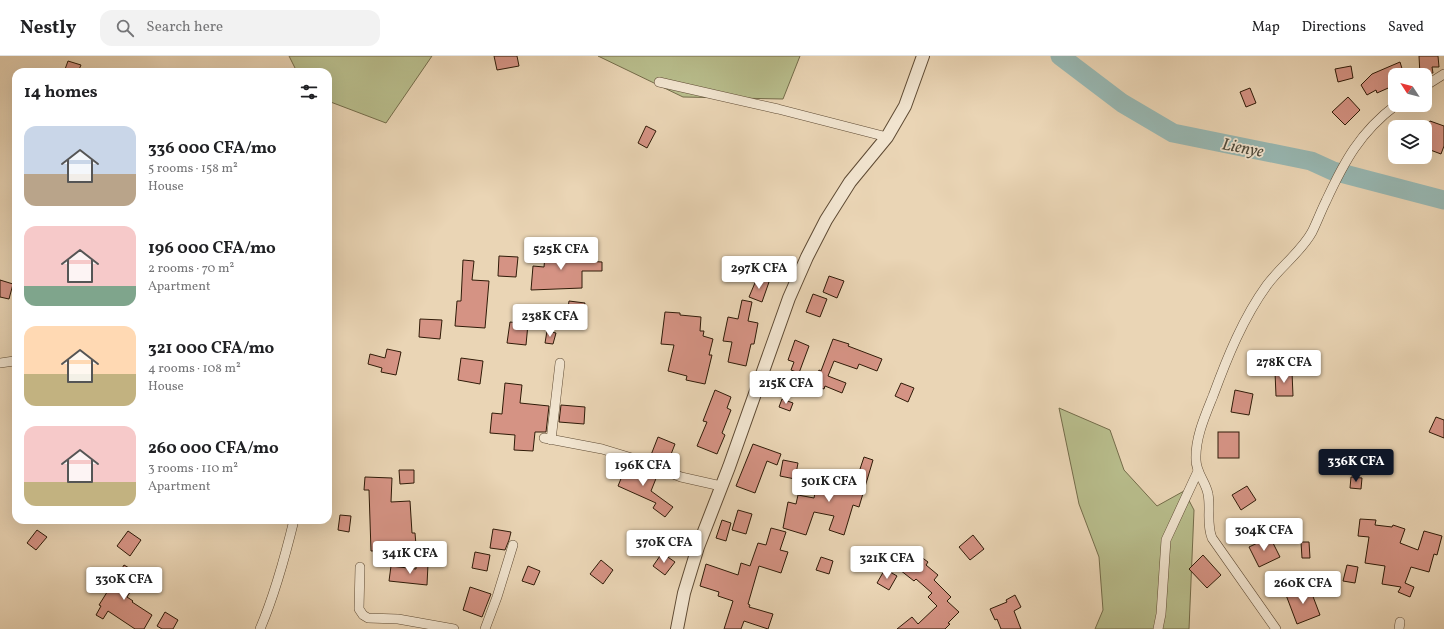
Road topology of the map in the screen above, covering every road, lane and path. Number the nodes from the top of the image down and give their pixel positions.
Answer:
1 (923, 56) edge
2 (1444, 74) edge
3 (659, 82) dead end
4 (1432, 82) edge
5 (1388, 111) edge
6 (887, 137) junction
7 (12, 360) edge
8 (0, 363) edge
9 (560, 363) dead end
10 (1198, 471) junction
11 (721, 486) junction
12 (293, 524) edge
13 (513, 545) dead end
14 (360, 567) dead end
15 (260, 629) edge
16 (454, 629) edge
17 (485, 629) edge
18 (677, 629) edge
19 (1158, 629) edge
20 (1276, 629) edge

1 - 6 street
2 - 4 street
3 - 6 street
5 - 10 street
6 - 11 street
7 - 8 street
9 - 11 street
10 - 19 street
10 - 20 street
11 - 18 street
12 - 15 street
13 - 17 street
14 - 16 street

